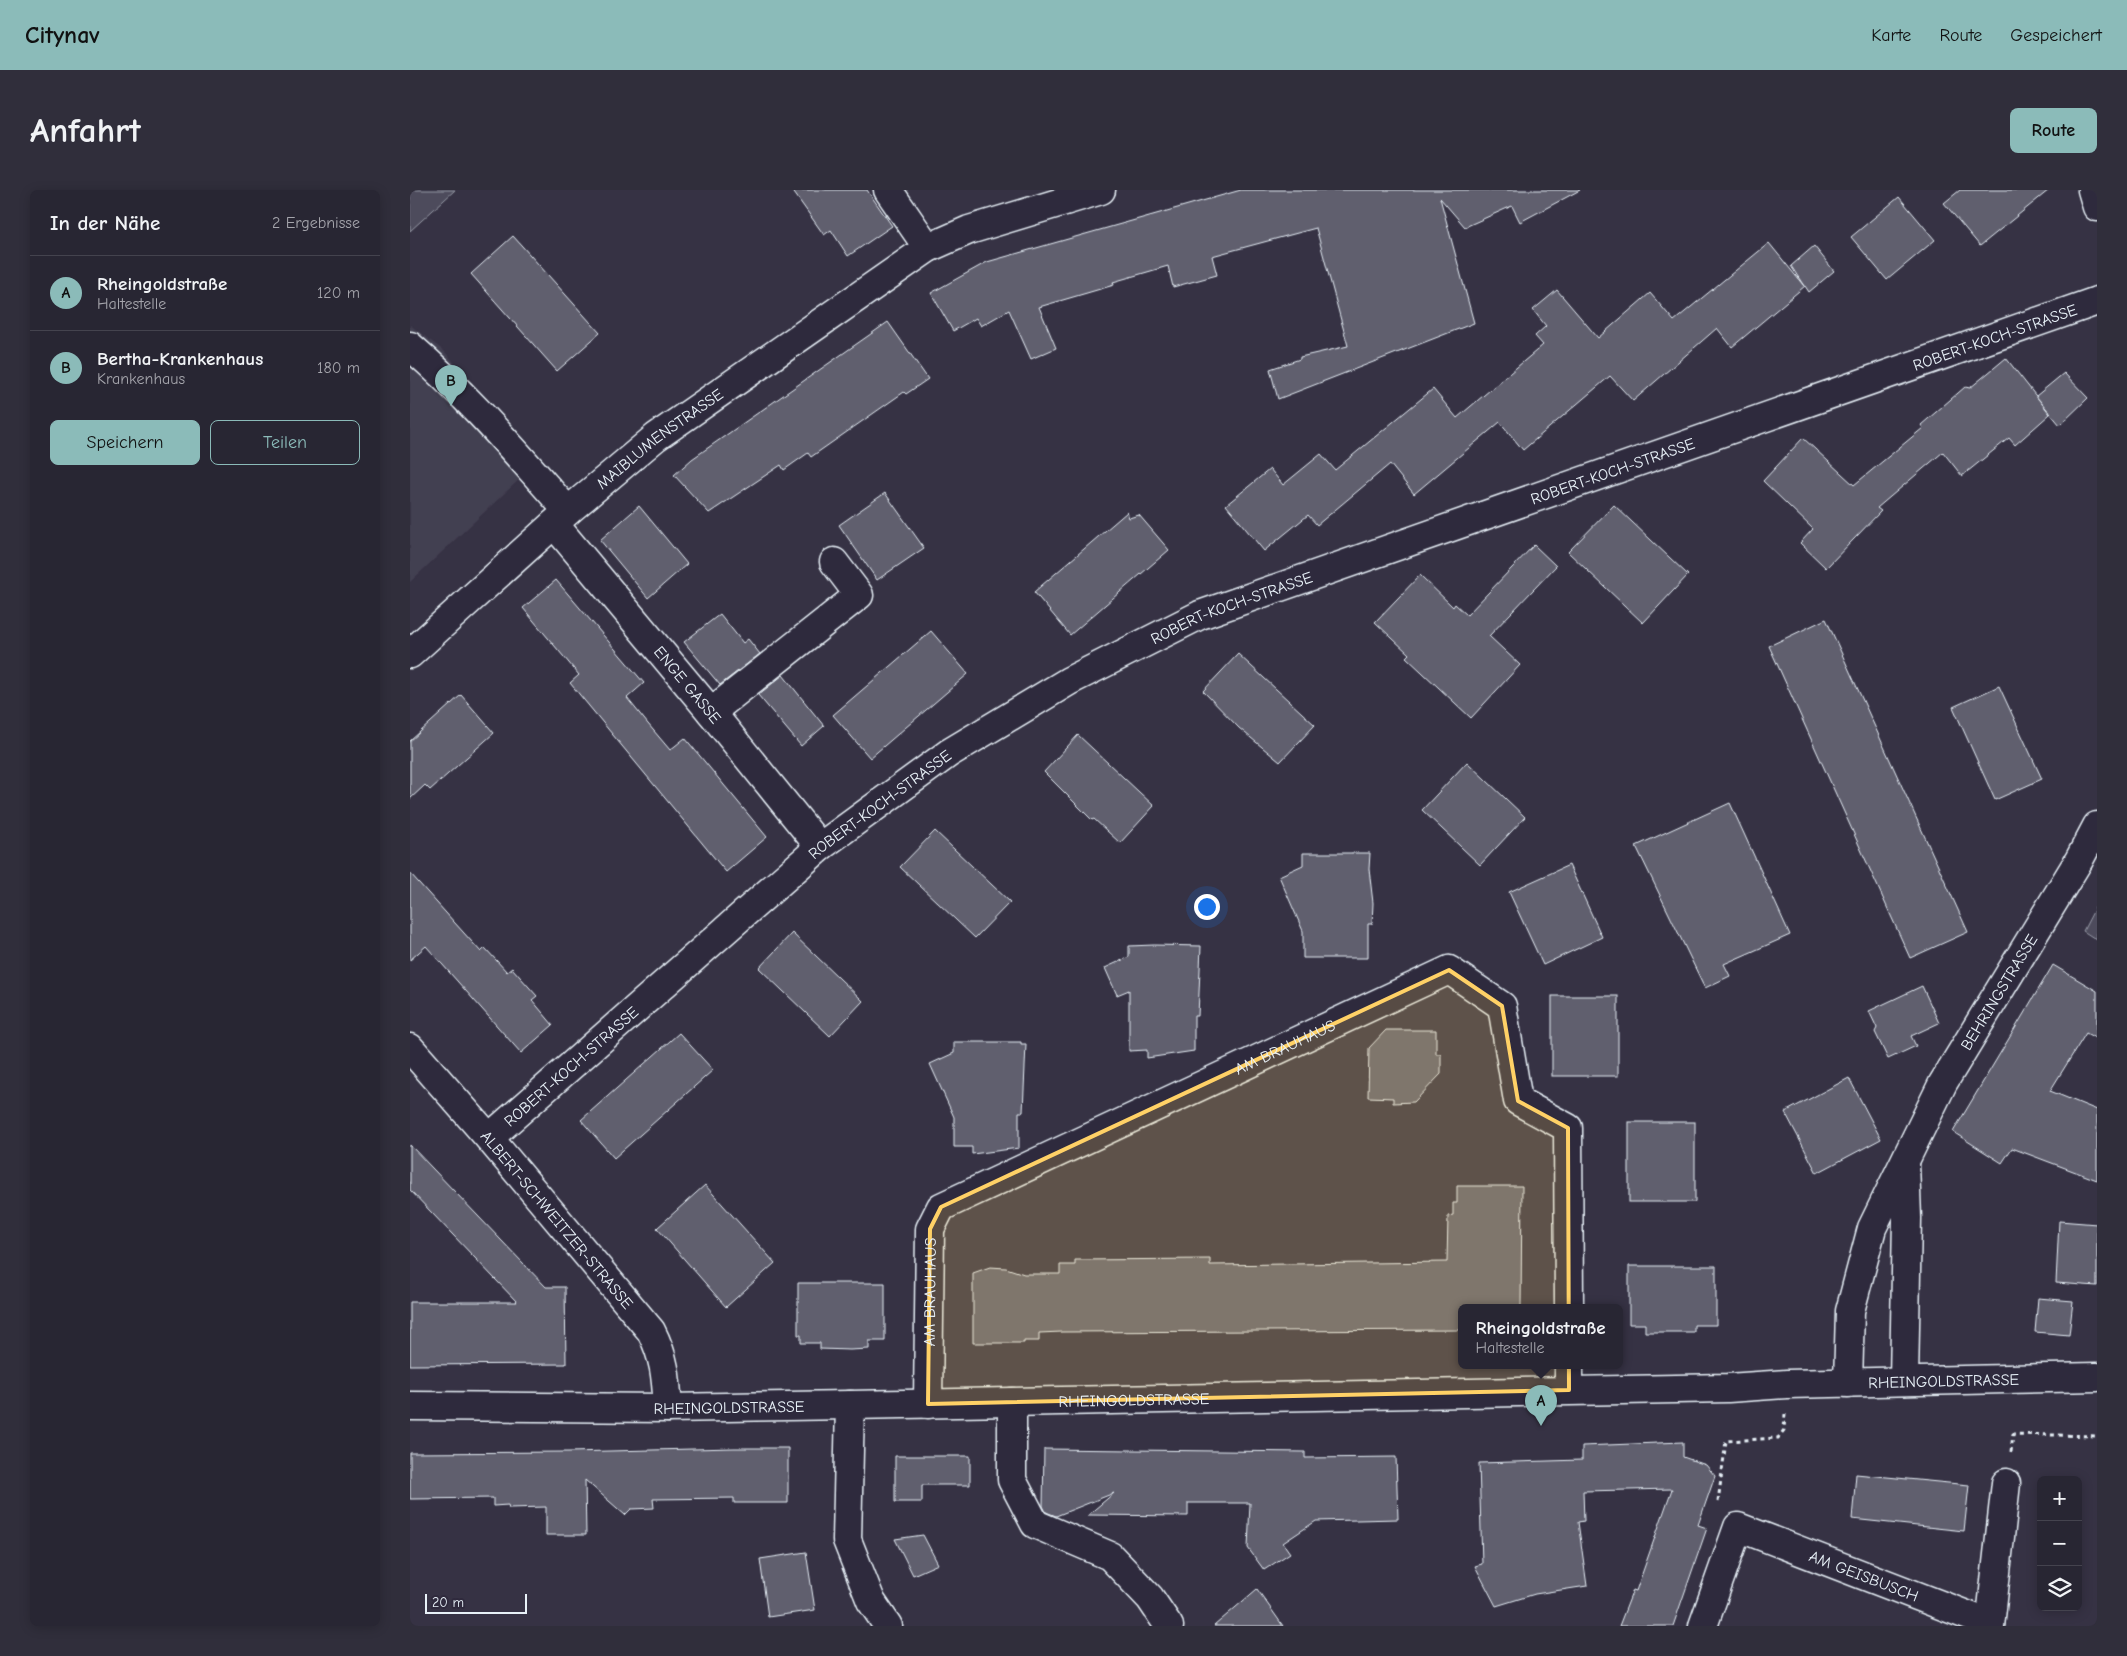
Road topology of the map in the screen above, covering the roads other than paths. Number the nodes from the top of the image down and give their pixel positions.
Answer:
1 (888, 190) edge
2 (1101, 190) edge
3 (2092, 190) edge
4 (2097, 207) edge
5 (928, 248) junction
6 (2097, 301) edge
7 (410, 346) edge
8 (561, 517) junction
9 (834, 562) dead end
10 (410, 654) edge
11 (711, 712) junction
12 (2097, 826) edge
13 (820, 847) junction
14 (410, 1048) edge
15 (489, 1138) junction
16 (1905, 1159) junction
17 (1569, 1304) edge
18 (2097, 1377) edge
19 (1569, 1378) edge
20 (1904, 1381) junction
21 (1848, 1383) junction
22 (1012, 1402) junction
23 (928, 1404) junction
24 (850, 1405) junction
25 (410, 1406) edge
26 (668, 1408) junction
27 (2006, 1483) road end
28 (1990, 1625) edge
29 (888, 1626) edge
30 (1169, 1626) edge
31 (1703, 1626) edge

1 - 5 street
2 - 5 street, MAIBLUMENSTRASSE
3 - 4 street
5 - 8 street, MAIBLUMENSTRASSE
6 - 13 street, ROBERT-KOCH-STRASSE
7 - 8 street, ENGE GASSE
8 - 10 street, MAIBLUMENSTRASSE
8 - 11 street, ENGE GASSE
9 - 11 street
11 - 13 street, ENGE GASSE
12 - 16 street, BEHRINGSTRASSE
13 - 15 street, ROBERT-KOCH-STRASSE
14 - 15 street, ALBERT-SCHWEITZER-STRASSE
15 - 26 street, ALBERT-SCHWEITZER-STRASSE
16 - 20 street, BEHRINGSTRASSE
16 - 21 street, BEHRINGSTRASSE
17 - 23 street, AM BRAUHAUS
18 - 20 street, RHEINGOLDSTRASSE
19 - 21 street, RHEINGOLDSTRASSE
19 - 22 street, RHEINGOLDSTRASSE
20 - 21 street, RHEINGOLDSTRASSE
22 - 23 street, RHEINGOLDSTRASSE
22 - 30 street
23 - 24 street, RHEINGOLDSTRASSE
24 - 26 street, RHEINGOLDSTRASSE
24 - 29 street
25 - 26 street, RHEINGOLDSTRASSE
27 - 28 street, AM GEISBUSCH
28 - 31 street, AM GEISBUSCH

